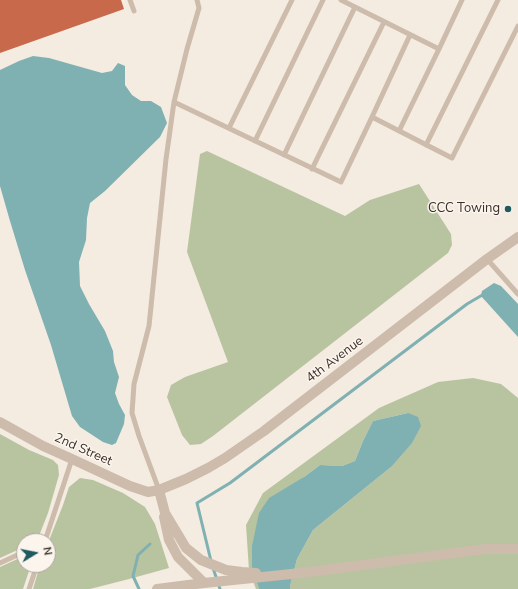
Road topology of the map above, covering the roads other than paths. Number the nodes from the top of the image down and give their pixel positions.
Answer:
1 (130, 0) edge
2 (197, 0) edge
3 (292, 0) edge
4 (323, 0) edge
5 (341, 0) edge
6 (462, 0) edge
7 (498, 0) edge
8 (355, 7) junction
9 (134, 11) dead end
10 (384, 22) junction
11 (518, 26) edge
12 (410, 35) junction
13 (439, 49) junction
14 (174, 102) junction
15 (372, 117) junction
16 (228, 128) junction
17 (399, 131) junction
18 (255, 141) junction
19 (426, 145) junction
20 (284, 155) junction
21 (312, 169) junction
22 (518, 237) edge
23 (487, 259) junction
24 (518, 294) edge
25 (0, 422) edge
26 (72, 459) junction
27 (159, 490) junction
28 (165, 513) junction
29 (48, 533) edge
30 (518, 549) edge
31 (16, 556) edge
32 (0, 563) edge
33 (34, 573) edge
34 (289, 574) junction
35 (207, 583) junction
36 (29, 589) edge
37 (157, 589) edge

1 - 9 lane
2 - 14 lane
3 - 16 lane
4 - 18 lane
5 - 8 lane
6 - 13 lane
7 - 19 lane
8 - 10 lane
8 - 20 lane
10 - 12 lane
10 - 21 lane
11 - 19 lane
12 - 13 lane
12 - 15 lane
13 - 17 lane
14 - 16 lane
14 - 27 lane
15 - 17 lane
15 - 21 lane
16 - 18 lane
17 - 19 lane
18 - 20 lane
20 - 21 lane
22 - 23 street, 4th Avenue
23 - 24 lane
23 - 27 street, 4th Avenue
25 - 26 street, 2nd Street
26 - 27 street, 2nd Street
26 - 29 lane
27 - 28 street
28 - 34 street
28 - 35 street
30 - 34 street
31 - 32 lane
33 - 36 lane
34 - 35 street
35 - 37 street

